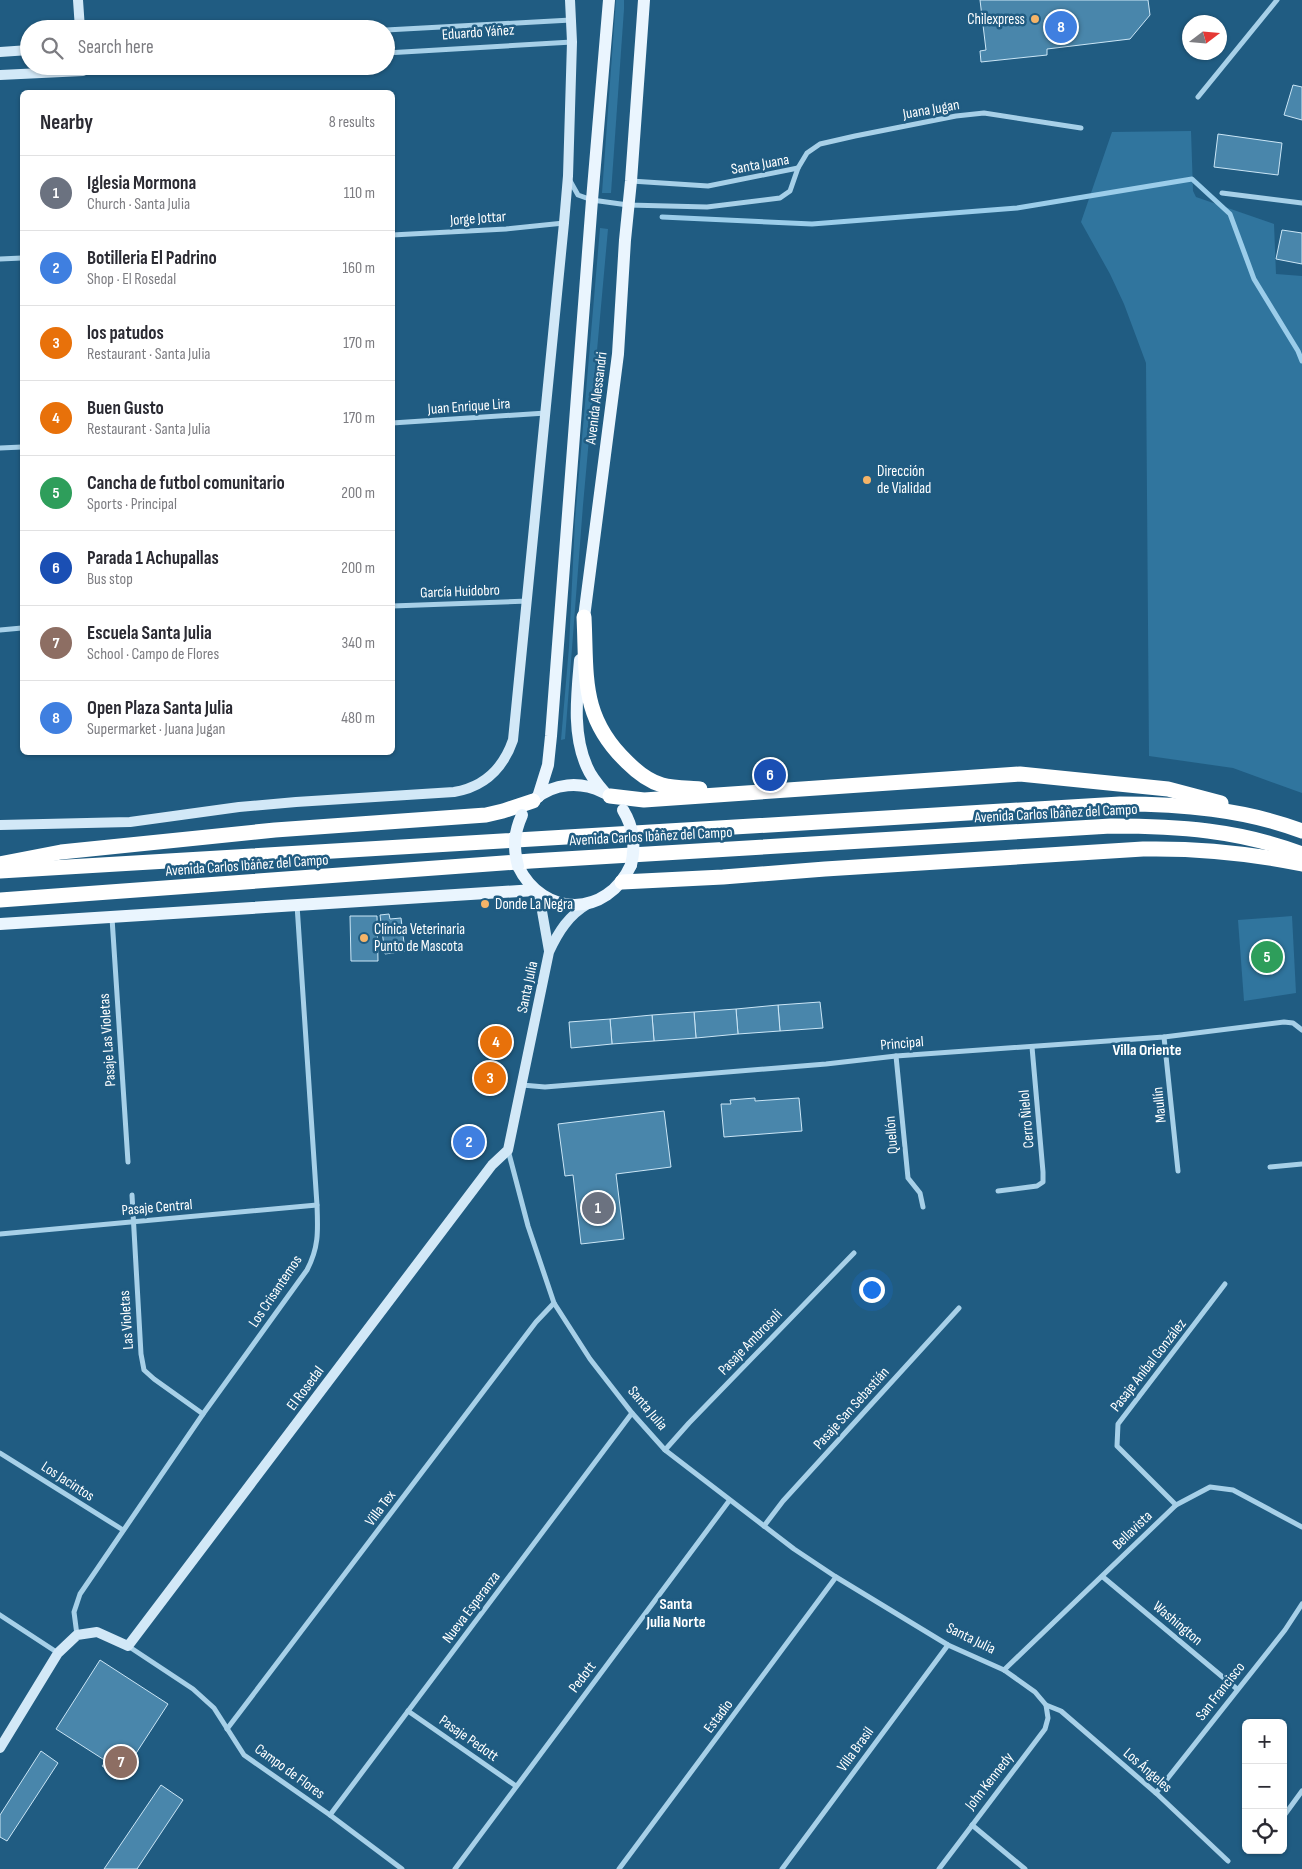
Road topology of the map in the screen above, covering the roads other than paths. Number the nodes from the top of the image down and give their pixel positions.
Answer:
1 (78, 0) edge
2 (570, 0) edge
3 (609, 0) edge
4 (644, 0) edge
5 (1277, 0) edge
6 (79, 20) edge
7 (572, 20) junction
8 (395, 30) edge
9 (572, 42) junction
10 (20, 51) edge
11 (0, 52) edge
12 (395, 52) edge
13 (20, 73) edge
14 (0, 75) edge
15 (1198, 96) dead end
16 (1081, 128) dead end
17 (798, 168) junction
18 (568, 176) junction
19 (631, 182) junction
20 (1222, 193) dead end
21 (592, 200) junction
22 (1302, 203) edge
23 (628, 205) junction
24 (564, 223) junction
25 (395, 236) edge
26 (20, 258) edge
27 (0, 259) edge
28 (546, 413) junction
29 (395, 423) edge
30 (20, 446) edge
31 (0, 448) edge
32 (528, 601) junction
33 (395, 606) edge
34 (584, 617) junction
35 (20, 628) edge
36 (0, 630) edge
37 (741, 793) junction
38 (607, 795) junction
39 (535, 799) junction
40 (1260, 818) junction
41 (0, 825) edge
42 (1302, 831) edge
43 (1302, 854) edge
44 (0, 864) edge
45 (1302, 864) edge
46 (0, 871) edge
47 (622, 882) junction
48 (537, 892) junction
49 (0, 900) edge
50 (591, 903) junction
51 (297, 904) junction
52 (112, 917) junction
53 (0, 924) edge
54 (549, 952) junction
55 (1302, 1030) edge
56 (1164, 1037) junction
57 (1032, 1047) junction
58 (896, 1056) junction
59 (522, 1085) junction
60 (508, 1150) junction
61 (128, 1162) dead end
62 (1302, 1164) edge
63 (1270, 1167) dead end
64 (1178, 1171) dead end
65 (998, 1191) dead end
66 (132, 1195) dead end
67 (317, 1205) junction
68 (923, 1208) dead end
69 (133, 1222) junction
70 (0, 1234) edge
71 (854, 1253) dead end
72 (1225, 1284) dead end
73 (554, 1303) junction
74 (959, 1308) dead end
75 (632, 1413) junction
76 (203, 1414) junction
77 (665, 1450) junction
78 (0, 1453) edge
79 (729, 1501) junction
80 (1176, 1505) junction
81 (764, 1526) junction
82 (1302, 1527) edge
83 (123, 1530) junction
84 (836, 1577) junction
85 (1102, 1577) junction
86 (1302, 1604) edge
87 (0, 1616) edge
88 (77, 1636) junction
89 (948, 1644) junction
90 (128, 1646) junction
91 (58, 1653) junction
92 (1004, 1670) junction
93 (1237, 1689) junction
94 (1046, 1705) junction
95 (408, 1711) junction
96 (227, 1729) junction
97 (0, 1748) edge
98 (516, 1786) junction
99 (1302, 1791) edge
100 (1156, 1792) junction
101 (1287, 1812) edge
102 (330, 1815) junction
103 (972, 1825) junction
104 (1228, 1861) dead end
105 (402, 1869) edge
106 (455, 1869) edge
107 (619, 1869) edge
108 (782, 1869) edge
109 (939, 1869) edge
110 (1026, 1869) edge

1 - 6 street
2 - 7 street
3 - 21 main road, Avenida Alessandri
4 - 19 main road, Avenida Alessandri
5 - 15 street
7 - 8 street, Eduardo Yáñez
7 - 9 street
9 - 12 street, Eduardo Yáñez
9 - 18 street
10 - 11 street
13 - 14 street
16 - 17 street, Juana Jugan
17 - 19 street, Santa Juana
17 - 23 street, Santa Juana
18 - 21 street
18 - 24 street
19 - 23 main road, Avenida Alessandri
20 - 22 street
21 - 23 street
21 - 39 main road, Avenida Alessandri
23 - 34 main road, Avenida Alessandri
24 - 25 street, Jorge Jottar
24 - 28 street
26 - 27 street
28 - 29 street, Juan Enrique Lira
28 - 32 street
30 - 31 street
32 - 33 street, García Huidobro
32 - 41 street
34 - 37 highway
34 - 38 main road, Avenida Alessandri
35 - 36 street
37 - 38 highway
37 - 40 highway
38 - 39 main road
38 - 47 main road, bridge
39 - 44 highway
39 - 48 main road, bridge
40 - 42 highway, Avenida Carlos Ibáñez del Campo
40 - 46 highway, Avenida Carlos Ibáñez del Campo
43 - 49 highway, Avenida Carlos Ibáñez del Campo
45 - 47 highway
47 - 50 main road
48 - 50 main road
48 - 51 main road
48 - 54 street, Santa Julia
50 - 54 street, Santa Julia
51 - 52 main road
51 - 67 street, Los Crisantemos
52 - 53 main road
52 - 61 street, Pasaje Las Violetas
54 - 59 street, Santa Julia
55 - 56 street, Principal
56 - 57 street, Principal
56 - 64 street, Maullín
57 - 58 street, Principal
57 - 65 street, Cerro Ñielol
58 - 59 street, Principal
58 - 68 street, Quellón
59 - 60 street, Santa Julia
60 - 73 street, Santa Julia
60 - 90 street, El Rosedal
62 - 63 street
66 - 69 street, Las Violetas
67 - 69 street, Pasaje Central
67 - 76 street, Los Crisantemos
69 - 70 street, Pasaje Central
69 - 76 street, Las Violetas
71 - 77 street, Pasaje Ambrosoli
72 - 80 street, Pasaje Aníbal González
73 - 75 street, Santa Julia
73 - 96 street, Villa Tex
74 - 81 street, Pasaje San Sebastián
75 - 77 street, Santa Julia
75 - 95 street, Nueva Esperanza
76 - 83 street, Los Crisantemos
77 - 79 street, Santa Julia
78 - 83 street, Los Jacintos
79 - 81 street, Santa Julia
79 - 98 street, Pedott
80 - 82 street, Bellavista
80 - 85 street, Bellavista
81 - 84 street, Santa Julia
83 - 88 street, Los Crisantemos
84 - 89 street, Santa Julia
84 - 107 street, Estadio
85 - 92 street, Bellavista
85 - 93 street, Washington
86 - 93 street, San Francisco
87 - 91 street
88 - 90 street
88 - 91 street
89 - 92 street, Santa Julia
89 - 108 street, Villa Brasil
90 - 96 street, Campo de Flores
91 - 97 street
92 - 94 street, Santa Julia
93 - 100 street, San Francisco
94 - 100 street, Los Ángeles
94 - 103 street, John Kennedy
95 - 98 street, Pasaje Pedott
95 - 102 street, Nueva Esperanza
96 - 102 street, Campo de Flores
98 - 106 street, Pedott
99 - 101 street
100 - 104 street, Los Ángeles
102 - 105 street, Campo de Flores
103 - 109 street, John Kennedy
103 - 110 street

